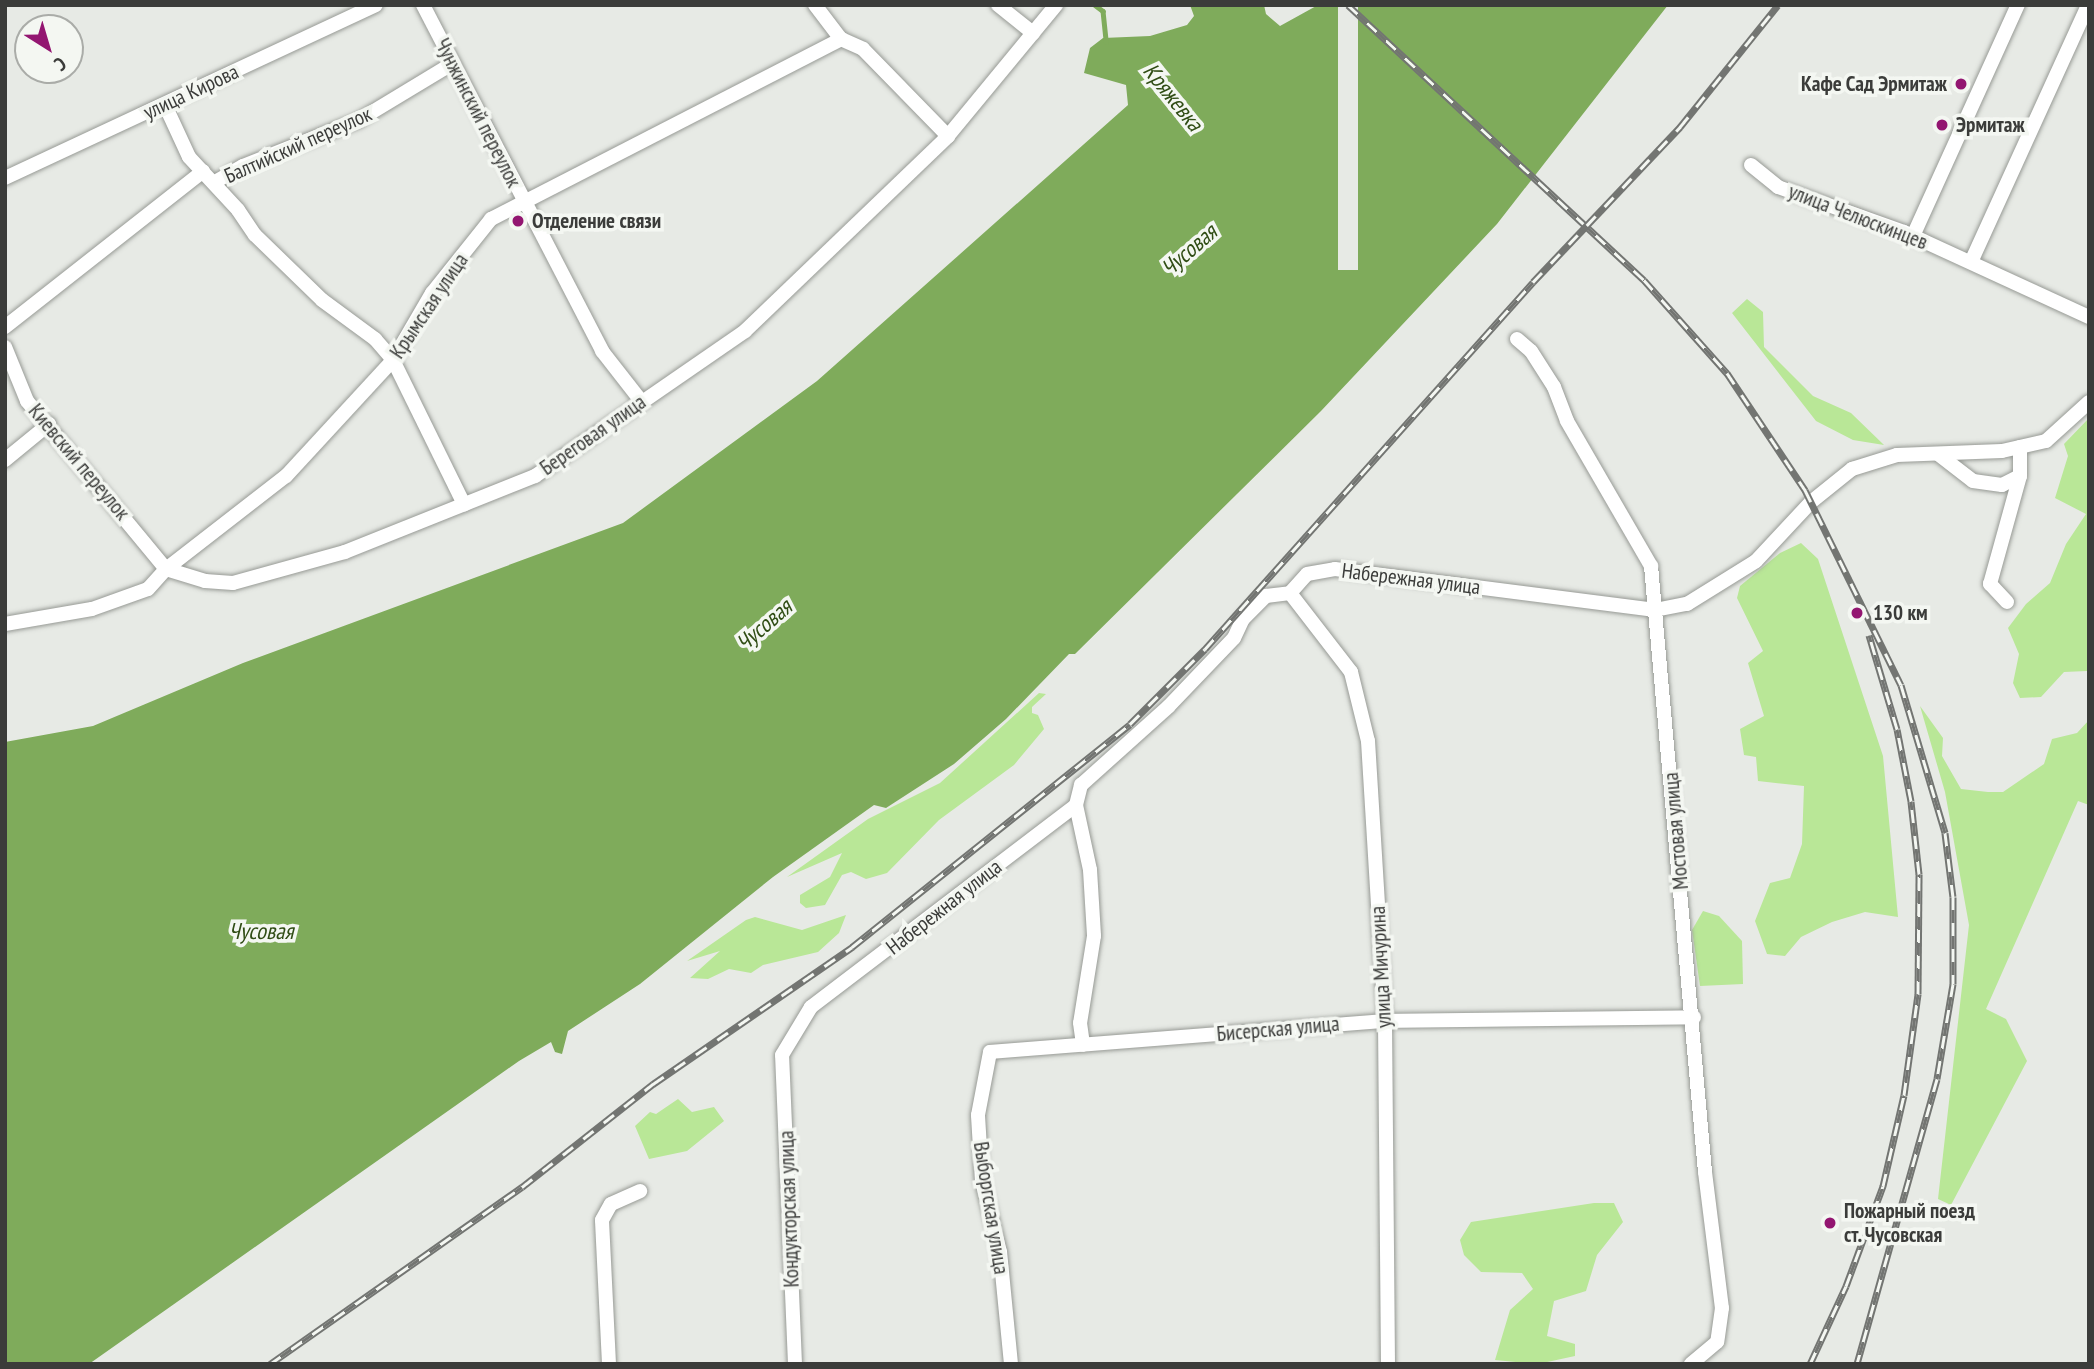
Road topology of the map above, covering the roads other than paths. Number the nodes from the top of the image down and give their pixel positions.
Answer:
1 (376, 5) edge
2 (423, 5) edge
3 (815, 5) edge
4 (998, 5) edge
5 (1056, 5) edge
6 (2018, 5) edge
7 (2088, 5) edge
8 (1033, 33) junction
9 (841, 39) junction
10 (453, 63) junction
11 (165, 105) junction
12 (948, 136) junction
13 (1751, 165) dead end
14 (203, 171) junction
15 (5, 178) edge
16 (215, 182) junction
17 (524, 205) junction
18 (1913, 236) junction
19 (1971, 262) junction
20 (2089, 317) edge
21 (5, 327) edge
22 (1517, 339) dead end
23 (5, 347) edge
24 (393, 360) junction
25 (641, 401) junction
26 (2089, 402) edge
27 (49, 424) junction
28 (2020, 447) junction
29 (1938, 454) junction
30 (5, 460) edge
31 (2021, 476) junction
32 (464, 504) junction
33 (166, 569) junction
34 (1290, 593) junction
35 (2007, 602) dead end
36 (1655, 610) junction
37 (5, 624) edge
38 (1076, 805) junction
39 (1693, 1017) junction
40 (1385, 1021) junction
41 (1083, 1045) junction
42 (990, 1052) joint
43 (782, 1055) joint
44 (640, 1191) dead end
45 (608, 1364) edge
46 (795, 1364) edge
47 (1011, 1364) edge
48 (1388, 1364) edge
49 (1691, 1364) edge

1 - 11 street, улица Кирова
2 - 10 street, Чунжинский переулок
3 - 9 street
4 - 8 street
5 - 8 street, Береговая улица
6 - 18 street
7 - 19 street
8 - 12 street, Береговая улица
9 - 12 street
9 - 17 street, Крымская улица
10 - 16 street, Балтийский переулок
10 - 17 street, Чунжинский переулок
11 - 14 street, Балтийский переулок
11 - 15 street, улица Кирова
12 - 25 street, Береговая улица
13 - 18 street, улица Челюскинцев
14 - 16 street, Балтийский переулок
14 - 21 street, Балтийский переулок
16 - 24 street, Балтийский переулок
17 - 24 street, Крымская улица
17 - 25 street, Чунжинский переулок
18 - 19 street, улица Челюскинцев
19 - 20 street, улица Челюскинцев
22 - 36 street, Мостовая улица
23 - 27 street, Киевский переулок
24 - 32 street, Балтийский переулок
24 - 33 street, Крымская улица
25 - 32 street, Береговая улица
26 - 28 street, Набережная улица
27 - 30 street
27 - 33 street, Киевский переулок
28 - 29 street, Набережная улица
28 - 31 street
29 - 31 street
29 - 36 street, Набережная улица
31 - 35 street
32 - 33 street, Береговая улица
33 - 37 street
34 - 36 street, Набережная улица
34 - 38 street, Набережная улица
34 - 40 street, улица Мичурина
36 - 39 street, Мостовая улица
38 - 41 street
38 - 43 street, Набережная улица
39 - 40 street, Бисерская улица
39 - 49 street, Мостовая улица
40 - 41 street, Бисерская улица
40 - 48 street, улица Мичурина
41 - 42 street, Бисерская улица
42 - 47 street, Выборгская улица
43 - 46 street, Кондукторская улица
44 - 45 street

